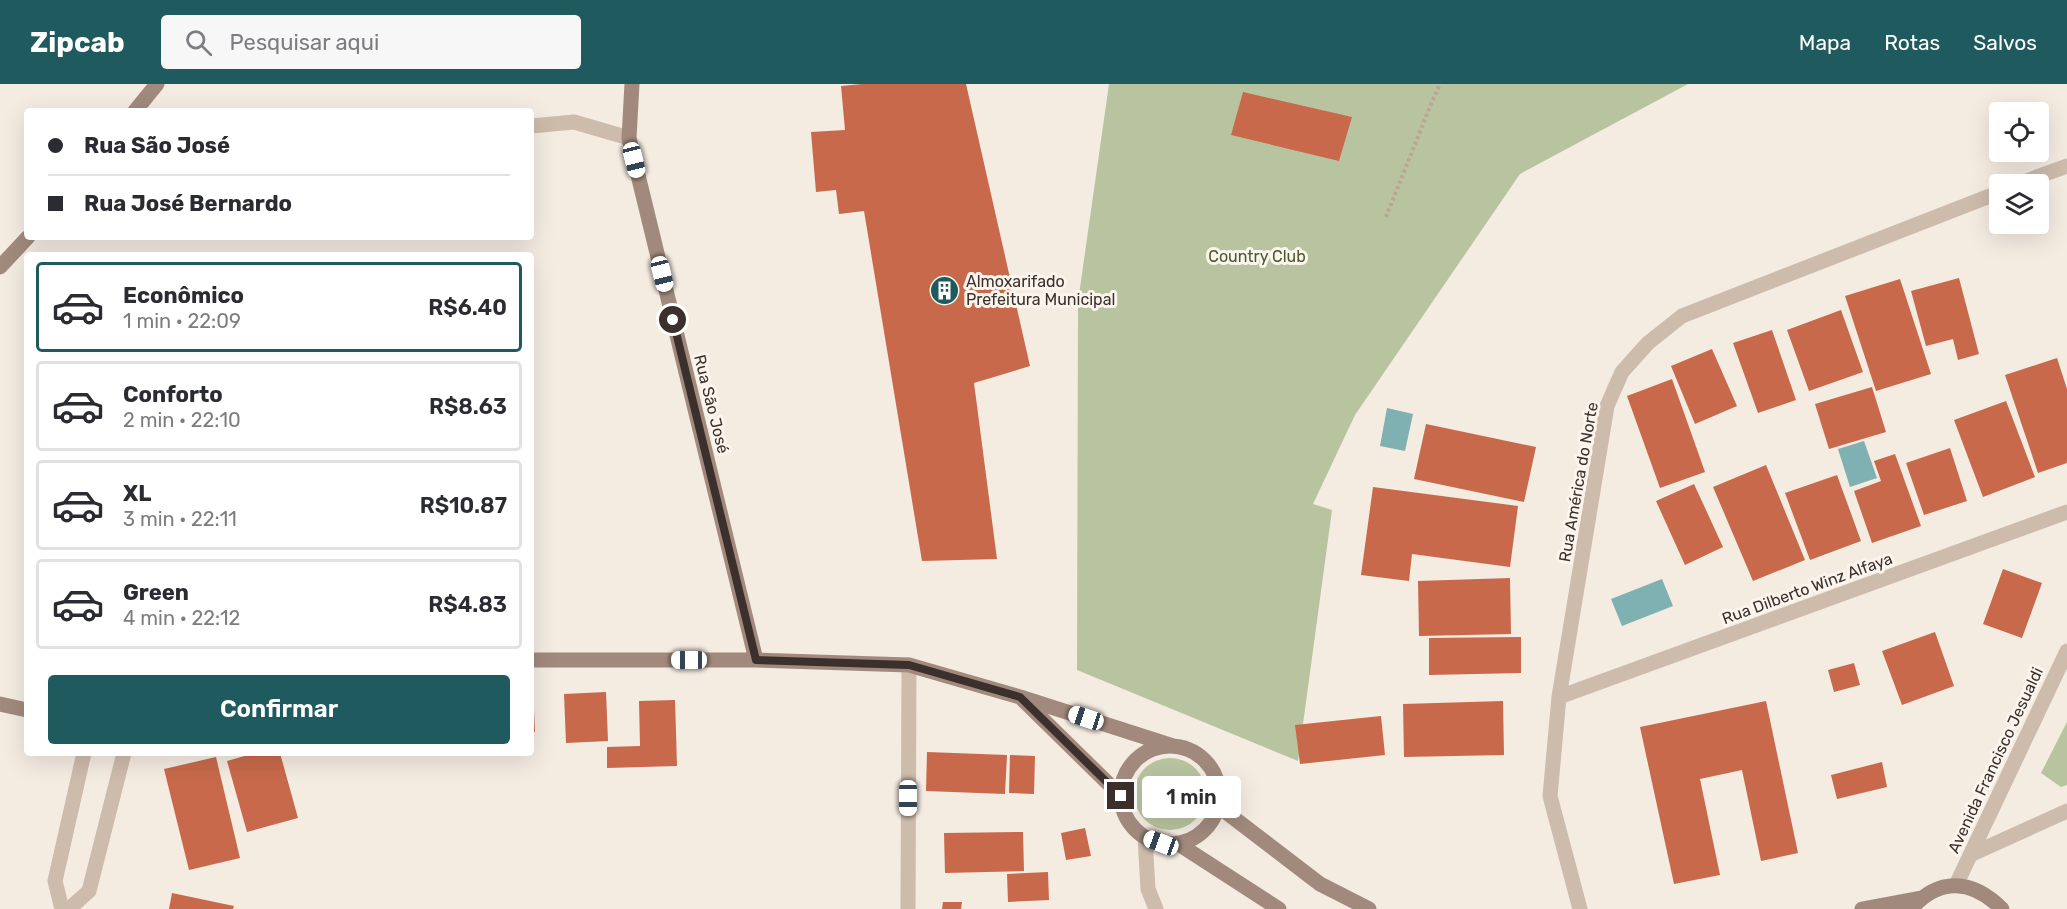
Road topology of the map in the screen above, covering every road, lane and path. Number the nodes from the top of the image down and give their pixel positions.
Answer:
1 (157, 84) edge
2 (632, 84) edge
3 (1440, 84) edge
4 (137, 108) edge
5 (534, 126) edge
6 (629, 138) junction
7 (2067, 166) edge
8 (2045, 174) edge
9 (1989, 196) edge
10 (1386, 218) dead end
11 (25, 240) edge
12 (0, 267) edge
13 (2067, 512) edge
14 (2067, 651) edge
15 (534, 660) edge
16 (756, 660) junction
17 (909, 665) junction
18 (1020, 697) junction
19 (1559, 697) junction
20 (0, 704) edge
21 (24, 709) edge
22 (1173, 746) junction
23 (83, 756) edge
24 (123, 756) edge
25 (1121, 796) junction
26 (1218, 806) junction
27 (2067, 811) edge
28 (1145, 837) junction
29 (1177, 843) junction
30 (1971, 855) junction
31 (1956, 885) junction
32 (1916, 903) edge
33 (62, 909) edge
34 (69, 909) edge
35 (908, 909) edge
36 (1156, 909) edge
37 (1279, 909) edge
38 (1369, 909) edge
39 (1580, 909) edge
40 (1862, 909) edge
41 (2002, 909) edge

1 - 4 street
2 - 6 street, Rua São José
3 - 10 path
5 - 6 street
6 - 16 street, Rua São José
7 - 8 street
9 - 19 street, Rua América do Norte
11 - 12 street
13 - 19 street, Rua Dilberto Winz Alfaya
14 - 30 street, Avenida Francisco Jesualdi
15 - 16 street
16 - 17 street
17 - 18 street
17 - 35 street
18 - 22 street
18 - 25 street
19 - 39 street, Rua América do Norte
20 - 21 street
22 - 25 street
22 - 26 street
23 - 33 street
24 - 34 street
25 - 28 street
26 - 29 street
26 - 38 street
27 - 30 street
28 - 29 street
28 - 36 street
29 - 37 street
30 - 31 street, Avenida Francisco Jesualdi
31 - 32 street
31 - 41 street
32 - 40 street

